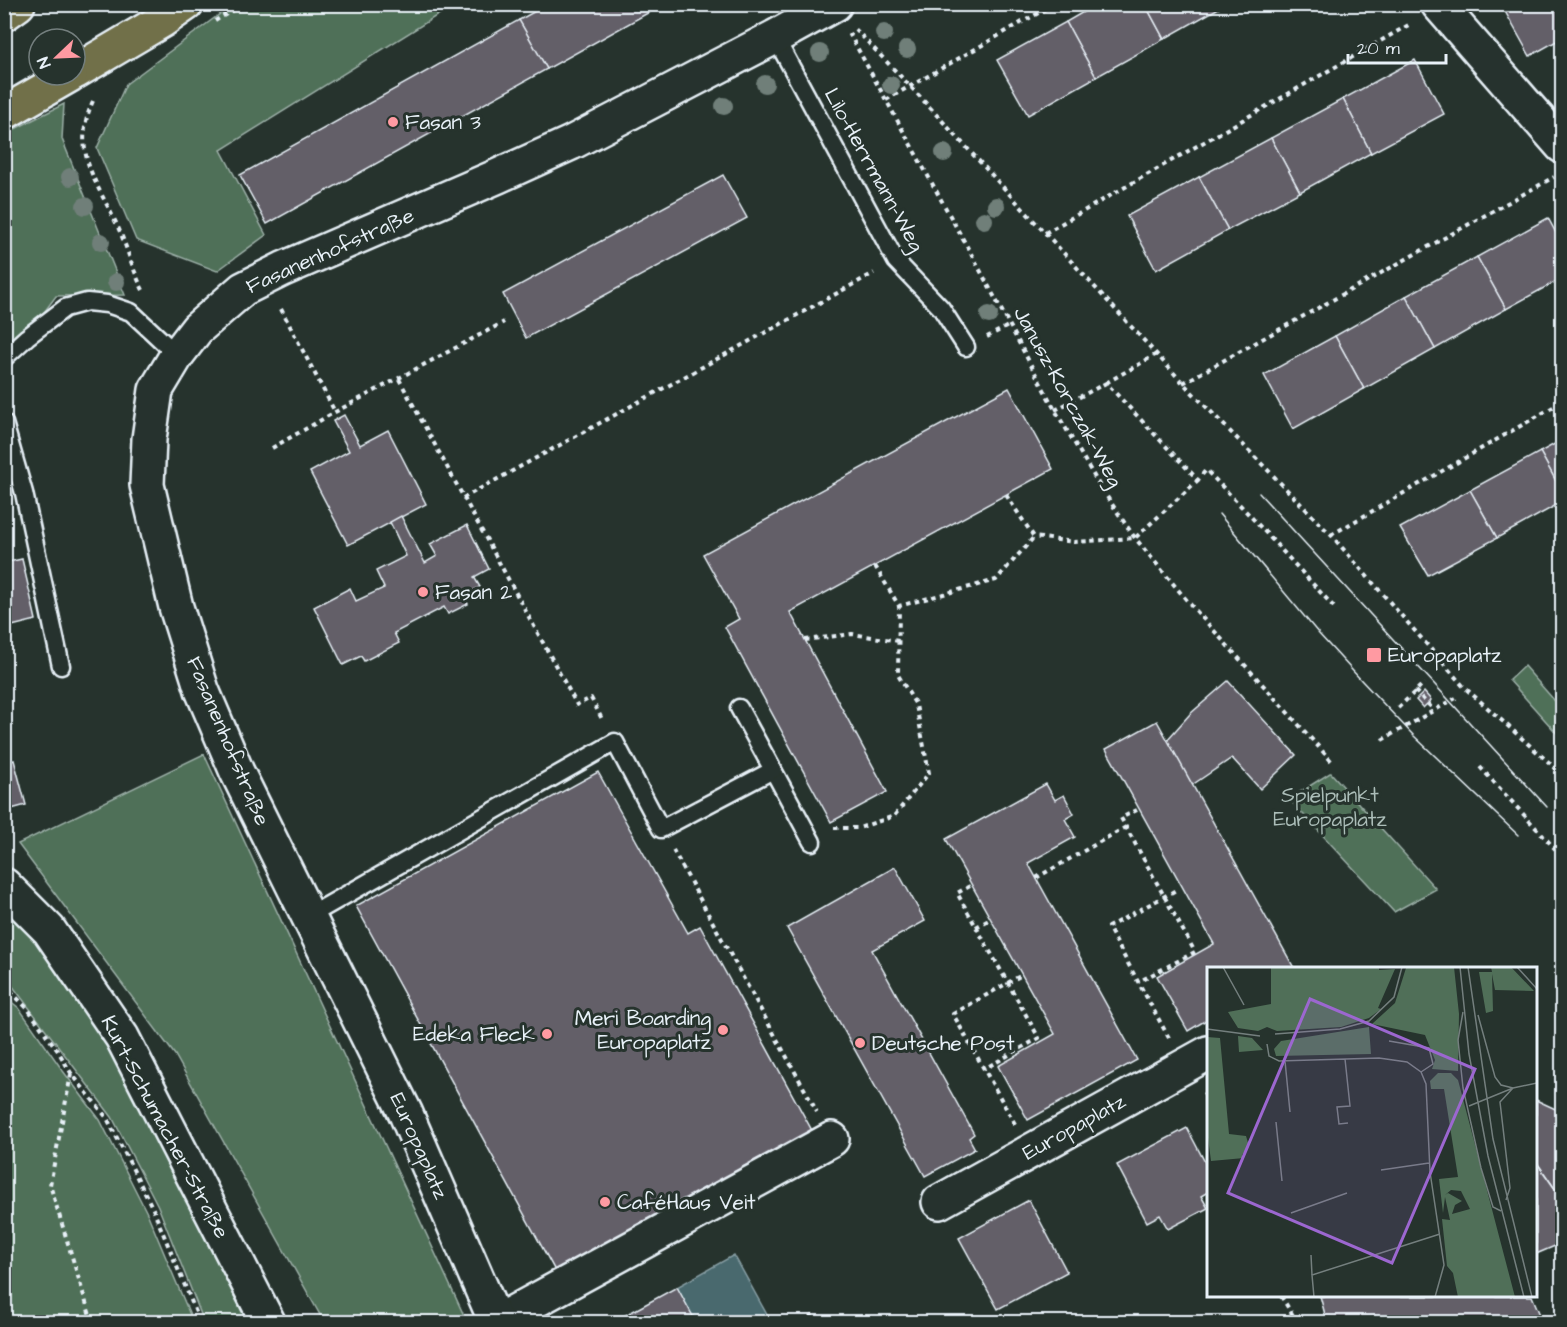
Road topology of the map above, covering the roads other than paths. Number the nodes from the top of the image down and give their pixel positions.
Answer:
1 (18, 4) edge
2 (186, 4) edge
3 (834, 5) edge
4 (1439, 6) edge
5 (4, 14) edge
6 (775, 37) junction
7 (87, 82) edge
8 (49, 87) edge
9 (4, 113) edge
10 (1563, 146) edge
11 (966, 347) dead end
12 (177, 356) junction
13 (4, 358) edge
14 (4, 423) edge
15 (61, 666) dead end
16 (739, 708) dead end
17 (773, 770) junction
18 (809, 836) road end
19 (4, 885) edge
20 (309, 916) junction
21 (337, 973) joint
22 (1198, 1058) edge
23 (832, 1139) road end
24 (939, 1202) dead end
25 (496, 1322) edge
26 (268, 1323) edge

1 - 5 highway
2 - 7 highway
3 - 6 street, Fasanenhofstraße
4 - 10 street
6 - 11 lane, Lilo-Herrmann-Weg
6 - 12 street, Fasanenhofstraße
8 - 9 highway
12 - 13 lane
12 - 20 street, Fasanenhofstraße
14 - 15 lane
16 - 17 lane
17 - 18 lane
17 - 20 lane
19 - 26 street, Kurt-Schumacher-Straße
20 - 21 street, Fasanenhofstraße
21 - 25 street, Europaplatz
22 - 24 street, Europaplatz
23 - 25 street, Europaplatz

